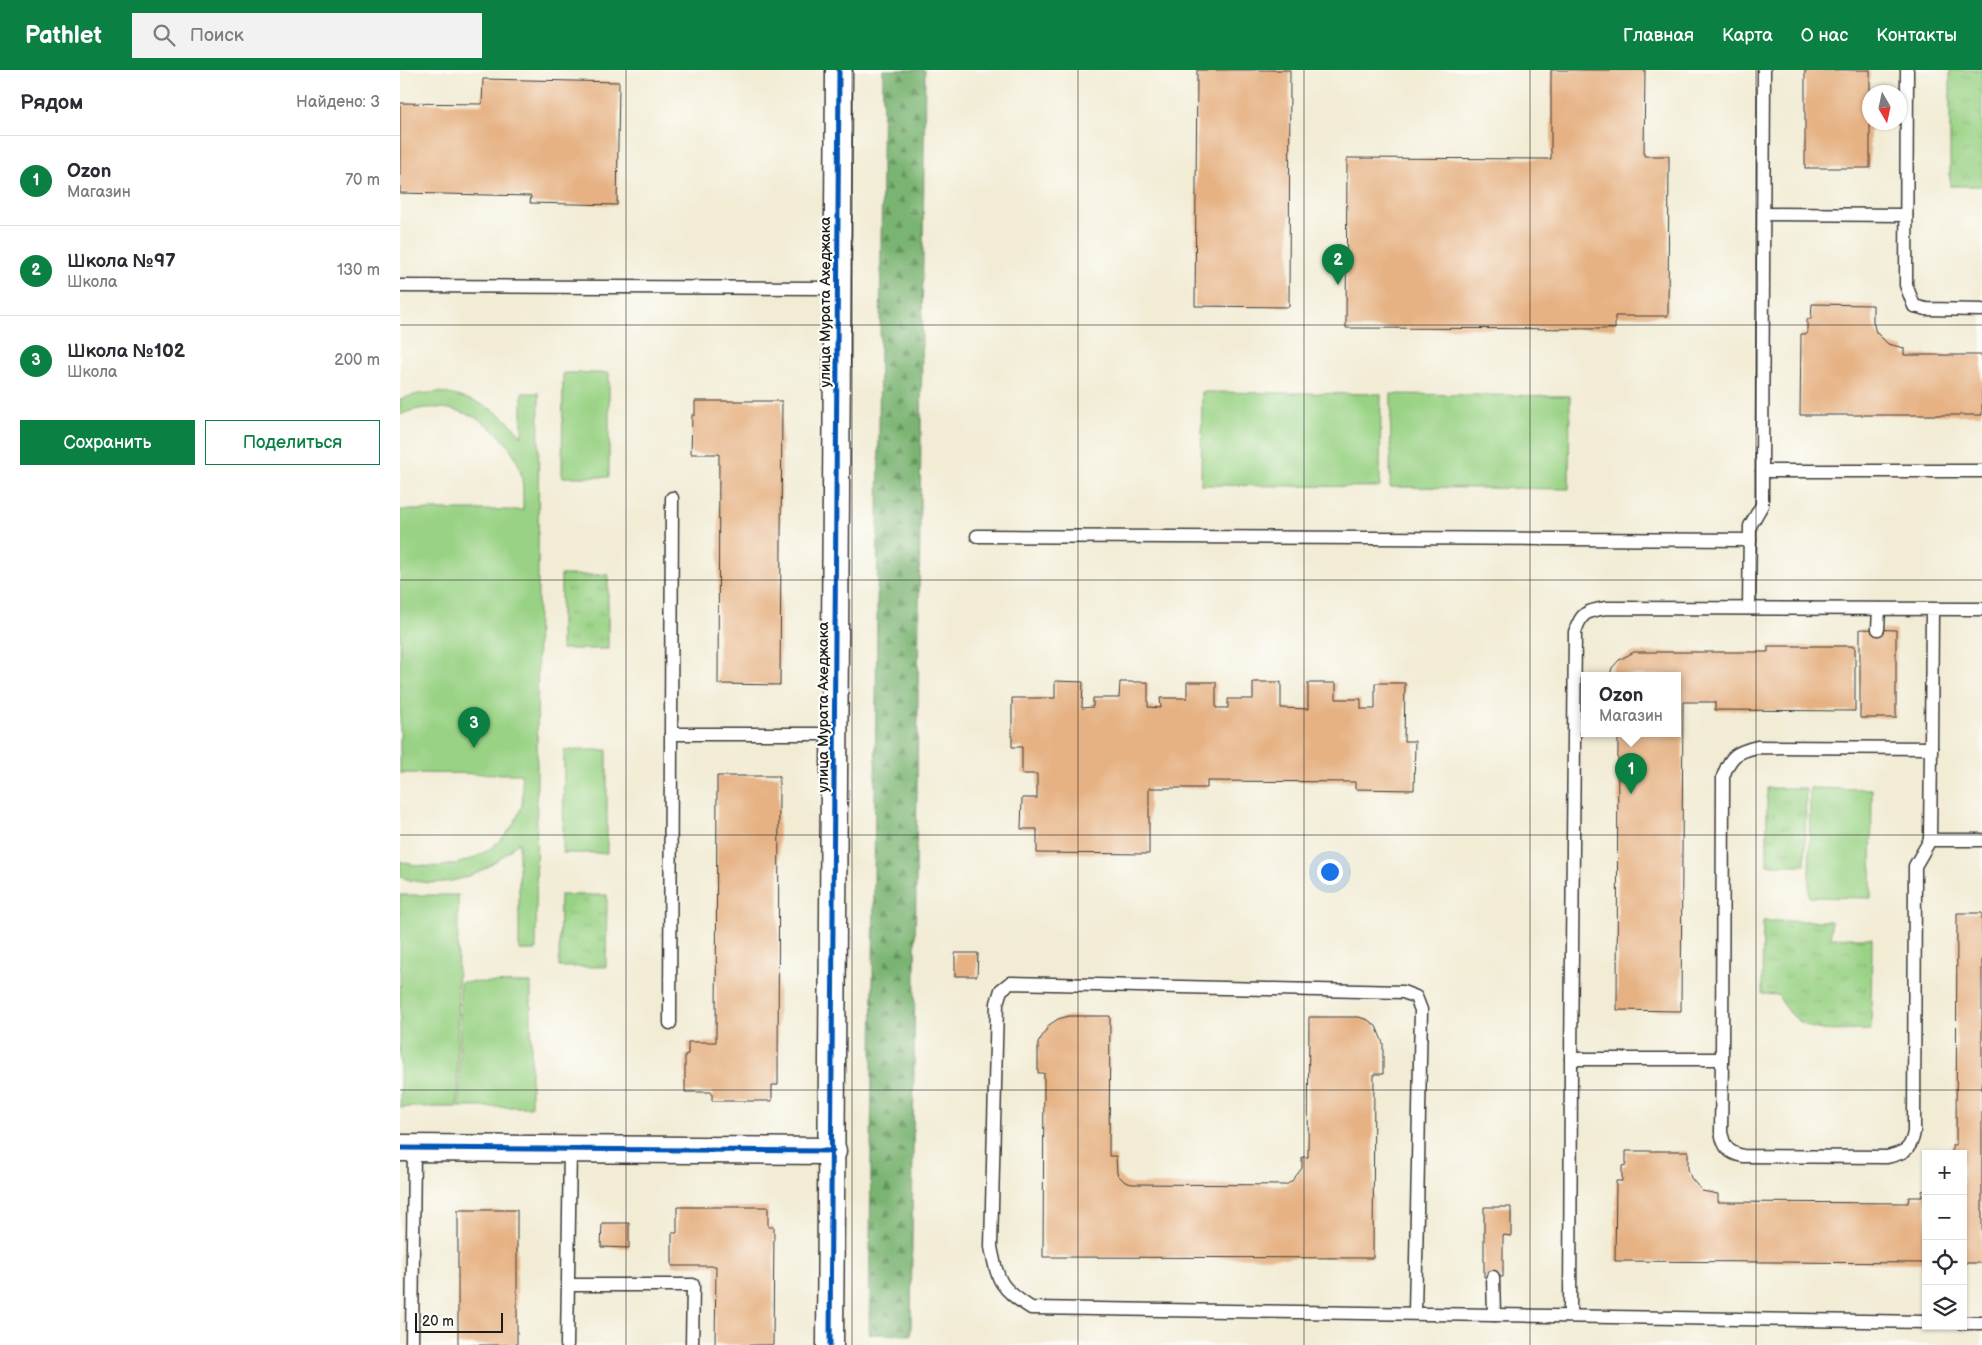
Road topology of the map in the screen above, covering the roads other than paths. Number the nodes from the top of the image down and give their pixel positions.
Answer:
1 (839, 70) edge
2 (1764, 70) edge
3 (1907, 70) edge
4 (1764, 214) junction
5 (1906, 215) junction
6 (400, 286) edge
7 (837, 288) junction
8 (1982, 310) edge
9 (1762, 471) junction
10 (1982, 472) edge
11 (672, 498) dead end
12 (977, 536) dead end
13 (1750, 540) junction
14 (1749, 608) junction
15 (1878, 609) junction
16 (1932, 609) junction
17 (1982, 610) edge
18 (1878, 630) dead end
19 (671, 734) junction
20 (835, 734) junction
21 (1931, 748) junction
22 (1930, 840) junction
23 (1982, 840) edge
24 (670, 1023) dead end
25 (1571, 1059) junction
26 (1722, 1059) junction
27 (407, 1148) edge
28 (570, 1149) junction
29 (833, 1150) junction
30 (1493, 1277) dead end
31 (568, 1284) junction
32 (1415, 1313) junction
33 (1570, 1314) junction
34 (1494, 1315) junction
35 (1922, 1322) edge
36 (1967, 1323) edge
37 (1982, 1323) edge
38 (412, 1345) edge
39 (568, 1345) edge
40 (692, 1345) edge
41 (830, 1345) edge

1 - 7 street, улица Мурата Ахеджака
2 - 4 lane
3 - 5 lane
4 - 5 lane
4 - 9 lane
5 - 8 lane
6 - 7 lane
7 - 20 street, улица Мурата Ахеджака
9 - 10 lane
9 - 13 lane
11 - 19 lane
12 - 13 lane
13 - 14 lane
14 - 15 lane
14 - 25 lane
15 - 16 lane
15 - 18 lane
16 - 17 lane
16 - 21 lane
19 - 20 lane
19 - 24 lane
20 - 29 street, улица Мурата Ахеджака
21 - 22 lane
21 - 26 lane
22 - 23 lane
22 - 26 lane
25 - 26 lane
25 - 33 lane
27 - 28 street
27 - 38 lane
28 - 29 street
28 - 31 lane
29 - 41 street, улица Мурата Ахеджака
30 - 34 lane
31 - 39 lane
31 - 40 lane
32 - 32 lane
32 - 34 lane
33 - 34 lane
33 - 35 lane
36 - 37 lane

